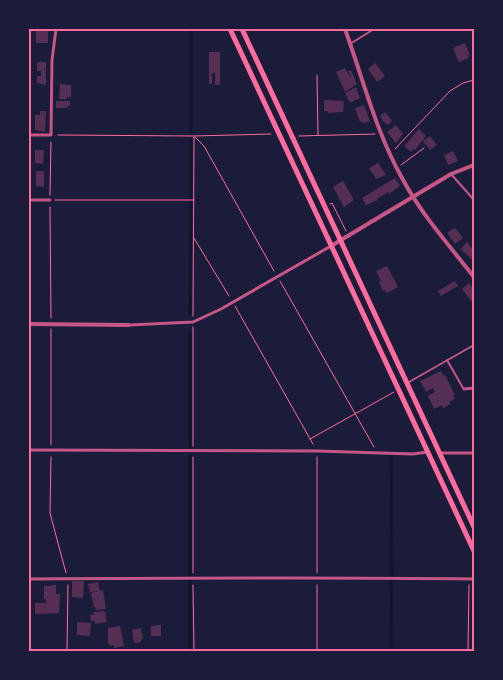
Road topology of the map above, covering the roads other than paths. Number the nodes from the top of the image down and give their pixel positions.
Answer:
1 (56, 29) edge
2 (230, 29) edge
3 (242, 29) edge
4 (345, 29) edge
5 (374, 29) edge
6 (350, 44) junction
7 (29, 135) edge
8 (474, 165) edge
9 (451, 174) junction
10 (413, 197) junction
11 (29, 200) edge
12 (50, 200) road end
13 (474, 200) edge
14 (340, 241) junction
15 (331, 246) junction
16 (474, 277) edge
17 (29, 324) edge
18 (129, 325) joint
19 (474, 344) edge
20 (447, 360) junction
21 (407, 383) junction
22 (474, 388) edge
23 (464, 390) joint
24 (29, 450) edge
25 (428, 452) junction
26 (440, 453) junction
27 (474, 453) edge
28 (474, 528) edge
29 (474, 551) edge
30 (29, 579) edge
31 (474, 579) edge

1 - 7 street
2 - 15 highway
3 - 14 highway
4 - 6 street
5 - 6 lane
6 - 10 street
8 - 9 street
9 - 10 street
9 - 13 lane
10 - 14 street
10 - 16 street
11 - 12 street
14 - 15 street
14 - 21 highway
15 - 18 street
15 - 25 highway
17 - 18 street
19 - 20 lane
20 - 21 lane
20 - 23 lane
21 - 26 highway
22 - 23 street
24 - 25 street
25 - 29 highway
26 - 27 street
26 - 28 highway
30 - 31 street

